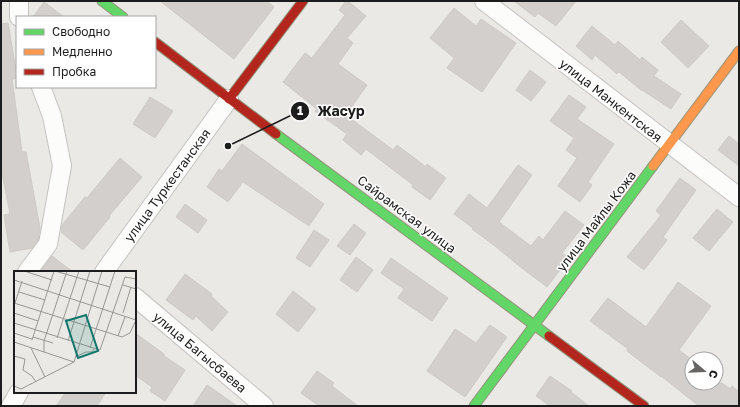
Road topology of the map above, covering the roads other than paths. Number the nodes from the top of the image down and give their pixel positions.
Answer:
1 (19, 1) edge
2 (102, 1) edge
3 (303, 1) edge
4 (484, 1) edge
5 (19, 16) edge
6 (122, 16) edge
7 (156, 43) edge
8 (739, 51) edge
9 (41, 88) edge
10 (229, 99) junction
11 (669, 145) junction
12 (739, 198) edge
13 (28, 271) edge
14 (106, 271) edge
15 (136, 298) edge
16 (535, 326) junction
17 (18, 393) edge
18 (11, 406) edge
19 (264, 406) edge
20 (474, 406) edge
21 (644, 406) edge

1 - 5 street
2 - 6 main road
3 - 10 main road
4 - 11 street, улица Манкентская
7 - 10 main road, Сайрамская улица
8 - 11 main road, улица Майлы Кожа
9 - 13 street
10 - 14 street, улица Туркестанская
10 - 16 main road, Сайрамская улица
11 - 12 street, улица Манкентская
11 - 16 main road, улица Майлы Кожа
15 - 19 street, улица Багысбаева
16 - 20 main road, улица Майлы Кожа
16 - 21 main road, Сайрамская улица
17 - 18 street

